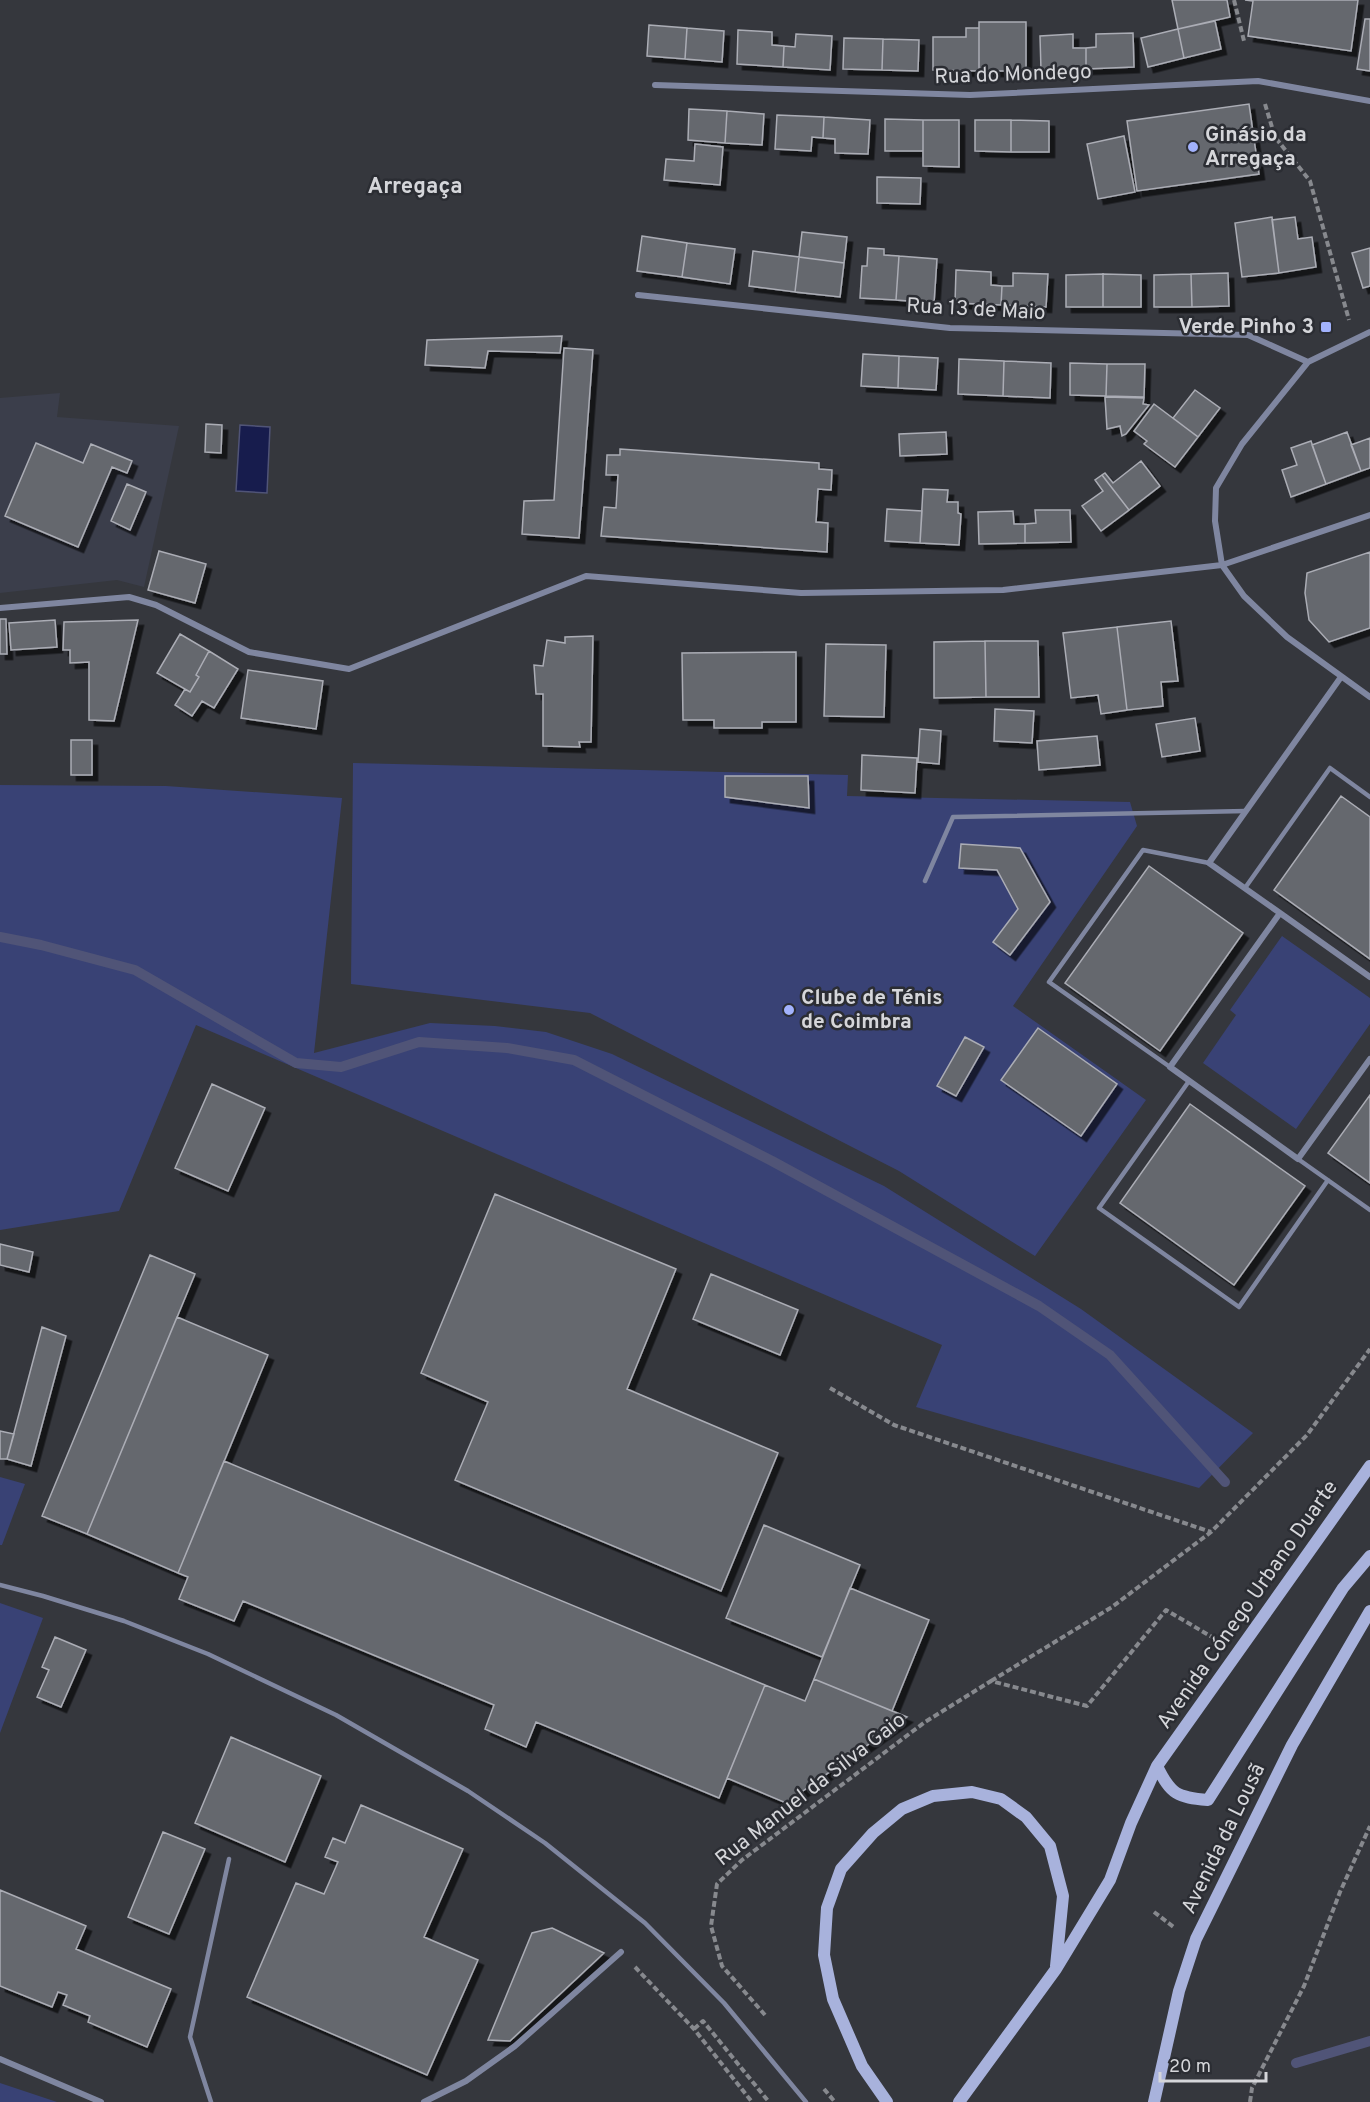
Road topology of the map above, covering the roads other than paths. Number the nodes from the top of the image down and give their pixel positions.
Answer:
1 (655, 85) dead end
2 (1370, 101) edge
3 (638, 295) dead end
4 (1370, 332) edge
5 (1308, 362) junction
6 (1370, 515) edge
7 (1222, 565) junction
8 (0, 608) edge
9 (1341, 677) junction
10 (1370, 697) edge
11 (1370, 797) edge
12 (1246, 811) junction
13 (1209, 863) junction
14 (924, 881) dead end
15 (1245, 888) junction
16 (1280, 913) junction
17 (1370, 977) edge
18 (1370, 1059) edge
19 (1170, 1067) junction
20 (1189, 1081) junction
21 (1299, 1159) junction
22 (1328, 1180) junction
23 (1370, 1210) edge
24 (1370, 1466) edge
25 (1370, 1556) edge
26 (0, 1584) edge
27 (1370, 1611) edge
28 (1157, 1766) junction
29 (229, 1859) dead end
30 (621, 1952) road end
31 (1056, 1970) junction
32 (0, 2059) edge
33 (101, 2102) edge
34 (211, 2102) edge
35 (424, 2102) edge
36 (806, 2102) edge
37 (887, 2102) edge
38 (959, 2102) edge
39 (1154, 2102) edge

1 - 2 street, Rua do Mondego
3 - 5 street, Rua 13 de Maio
4 - 5 street
5 - 7 street
6 - 7 street
7 - 8 street
7 - 9 street
9 - 10 street
9 - 12 street
11 - 15 lane
12 - 13 street
12 - 14 lane
13 - 15 street
13 - 19 lane
15 - 16 street
16 - 17 street
16 - 19 street
18 - 21 street
19 - 20 street
20 - 21 street
20 - 22 lane
21 - 22 lane
22 - 23 lane
24 - 28 main road, Avenida Cónego Urbano Duarte
25 - 28 main road
26 - 36 lane
27 - 39 main road, Avenida da Lousã
28 - 31 main road, Avenida Cónego Urbano Duarte
29 - 34 lane
30 - 35 street
31 - 37 main road
31 - 38 main road, Avenida Cónego Urbano Duarte
32 - 33 street

